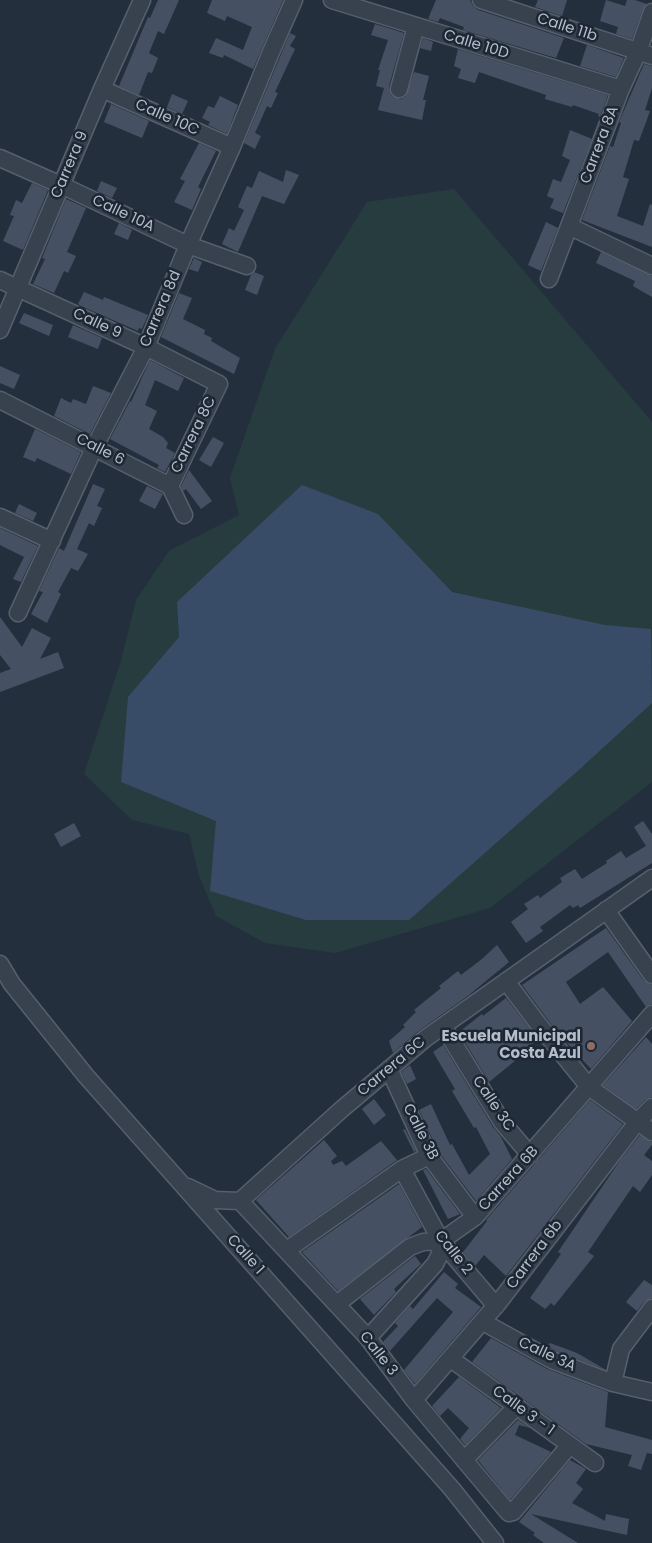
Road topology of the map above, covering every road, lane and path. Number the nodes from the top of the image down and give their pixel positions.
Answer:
1 (142, 0) edge
2 (294, 0) edge
3 (332, 0) edge
4 (481, 0) edge
5 (652, 12) edge
6 (416, 26) junction
7 (645, 54) edge
8 (102, 89) junction
9 (399, 89) dead end
10 (621, 89) junction
11 (232, 147) junction
12 (0, 158) edge
13 (62, 185) junction
14 (569, 226) junction
15 (188, 245) junction
16 (247, 266) dead end
17 (652, 266) edge
18 (549, 279) dead end
19 (0, 280) edge
20 (18, 288) junction
21 (0, 330) edge
22 (146, 347) junction
23 (219, 384) joint
24 (0, 400) edge
25 (94, 448) junction
26 (170, 486) junction
27 (184, 516) dead end
28 (0, 517) edge
29 (52, 541) junction
30 (18, 612) dead end
31 (652, 878) edge
32 (606, 910) junction
33 (0, 964) edge
34 (652, 975) edge
35 (506, 981) junction
36 (652, 1014) edge
37 (443, 1026) junction
38 (389, 1069) junction
39 (589, 1087) junction
40 (652, 1107) edge
41 (638, 1120) junction
42 (652, 1132) edge
43 (530, 1155) junction
44 (430, 1156) junction
45 (402, 1169) junction
46 (183, 1186) junction
47 (240, 1201) junction
48 (475, 1217) junction
49 (441, 1241) junction
50 (287, 1250) junction
51 (336, 1304) junction
52 (496, 1306) junction
53 (652, 1308) edge
54 (483, 1322) junction
55 (368, 1338) junction
56 (451, 1358) junction
57 (613, 1383) junction
58 (652, 1392) edge
59 (414, 1400) junction
60 (517, 1406) junction
61 (570, 1445) junction
62 (464, 1460) junction
63 (595, 1463) dead end
64 (495, 1543) edge

1 - 8 street, Carrera 9
2 - 11 street, Carrera 8d
3 - 6 street, Calle 10D
4 - 7 street, Calle 11b
5 - 7 street, Carrera 8A
6 - 9 street
6 - 10 street, Calle 10D
7 - 10 street, Carrera 8A
8 - 11 street, Calle 10C
8 - 13 street, Carrera 9
10 - 14 street, Carrera 8A
11 - 15 street, Carrera 8d
12 - 13 street, Calle 10A
13 - 15 street, Calle 10A
13 - 20 street, Carrera 9
14 - 17 street
14 - 18 street, Carrera 8A
15 - 16 street, Calle 10A
15 - 22 street, Carrera 8d
19 - 20 street, Calle 9
20 - 21 street, Carrera 9
20 - 22 street, Calle 9
22 - 23 street, Calle 9
22 - 25 street, Carrera 8d
23 - 26 street, Carrera 8C
24 - 25 street, Calle 6
25 - 26 street, Calle 6
25 - 29 street, Carrera 8d
26 - 27 street
28 - 29 street
29 - 30 street, Carrera 8d
31 - 32 street, Carrera 6C
32 - 34 street
32 - 35 street, Carrera 6C
33 - 46 street, Calle 1
35 - 37 street, Carrera 6C
35 - 39 street
36 - 39 street, Carrera 6B
37 - 38 street, Carrera 6C
37 - 43 street, Calle 3C
38 - 44 street, Calle 3B
38 - 47 street, Carrera 6C
39 - 41 street
39 - 43 street, Carrera 6B
40 - 41 street, Carrera 6b
41 - 42 street
41 - 52 street, Carrera 6b
43 - 48 street, Carrera 6B
44 - 45 street
44 - 48 street, Calle 3B
45 - 49 street, Calle 2
45 - 50 street
46 - 47 street
46 - 64 street, Calle 1
47 - 50 street, Calle 3
48 - 49 street, Carrera 6B
49 - 51 street, Carrera 6B
49 - 52 street, Calle 2
49 - 55 street
50 - 51 street, Calle 3
51 - 55 street, Calle 3
52 - 54 street, Carrera 6b
53 - 57 street
54 - 56 street, Carrera 6b
54 - 57 street, Calle 3A
55 - 59 street, Calle 3
56 - 59 street, Carrera 6b
56 - 60 street, Calle 3 - 1
57 - 58 street
59 - 62 street, Calle 3
60 - 61 street, Calle 3 - 1
60 - 62 street
61 - 62 street, Calle 3
61 - 63 street, Calle 3 - 1

